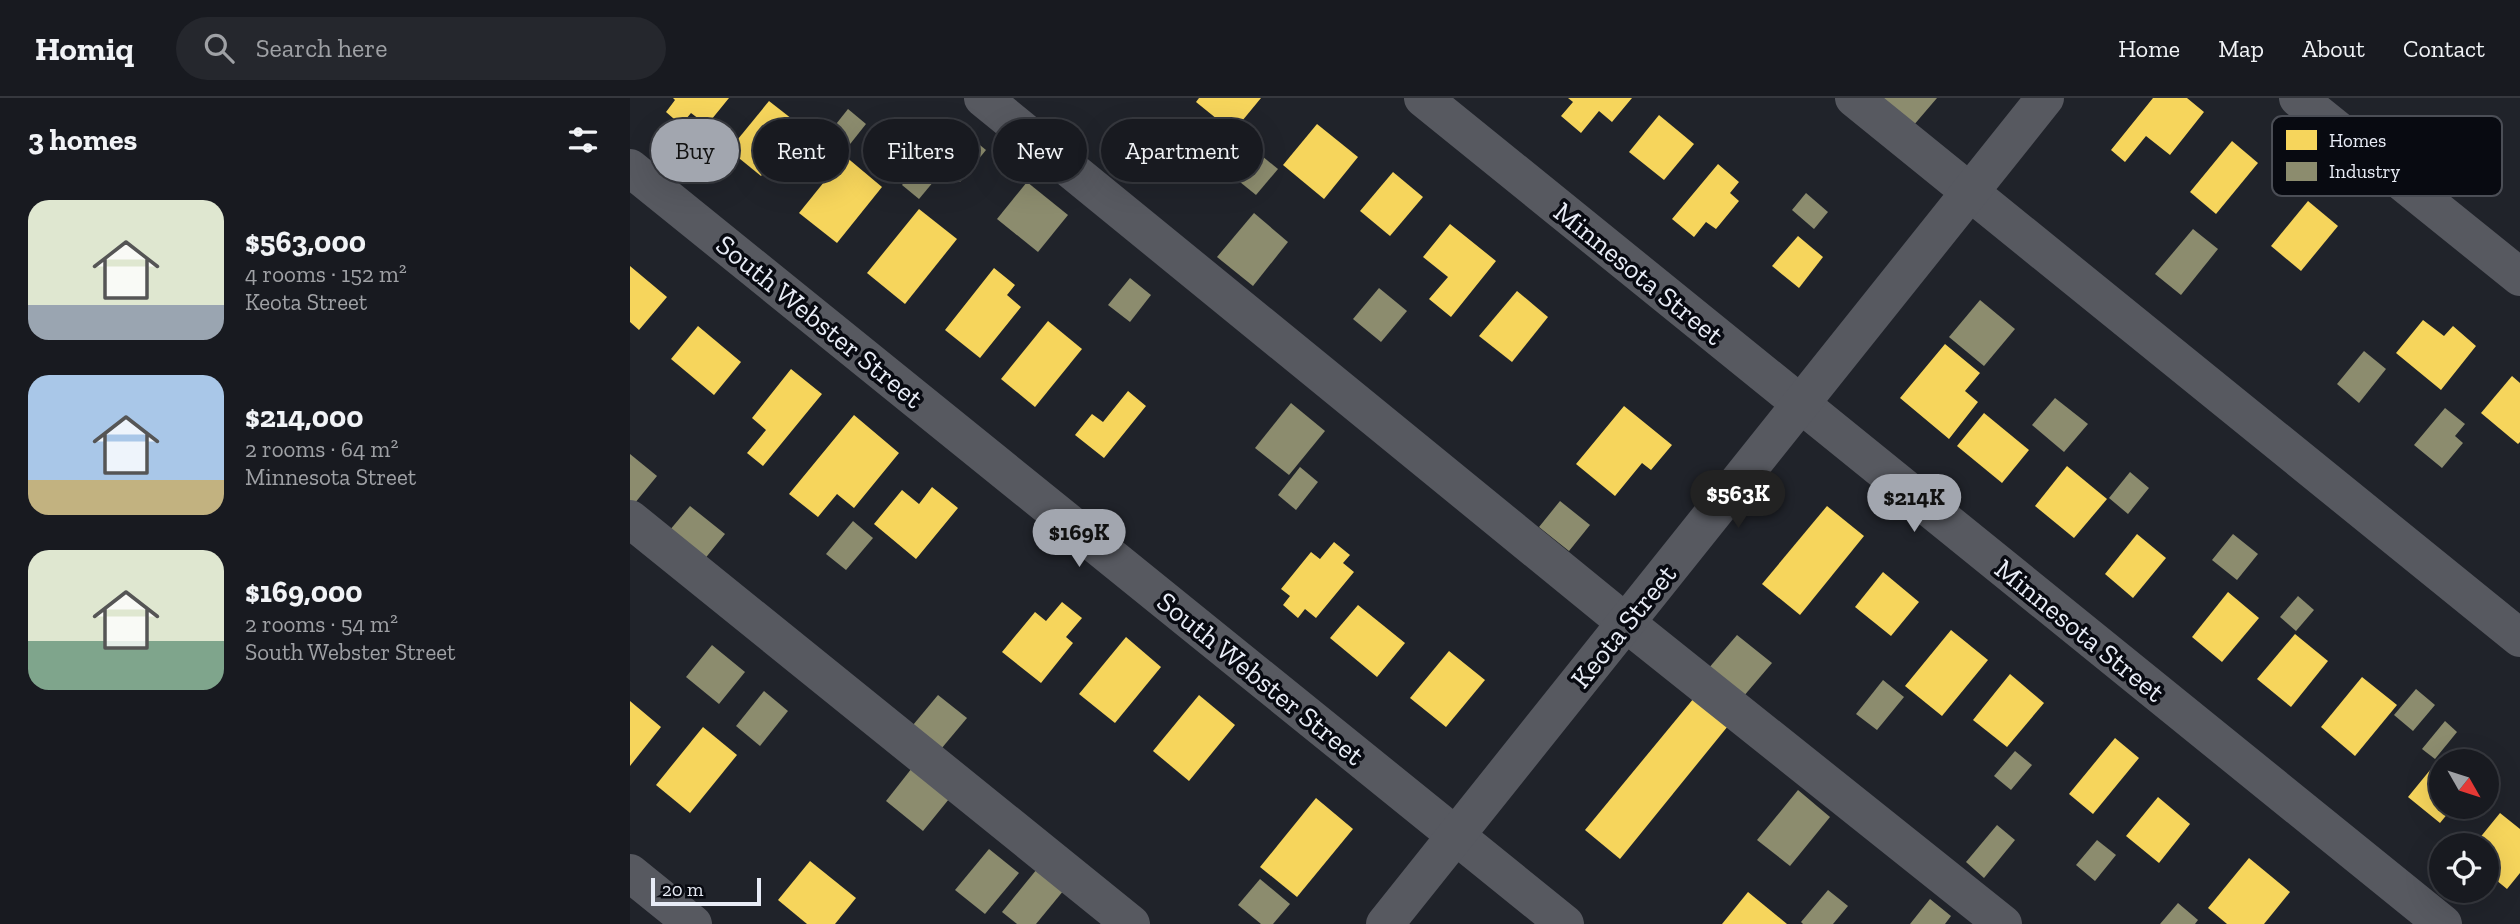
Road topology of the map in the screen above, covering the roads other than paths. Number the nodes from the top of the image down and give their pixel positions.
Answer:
1 (984, 98) edge
2 (1423, 98) edge
3 (1854, 98) edge
4 (2045, 98) edge
5 (2298, 98) edge
6 (2320, 116) edge
7 (630, 168) edge
8 (1970, 192) junction
9 (2420, 196) edge
10 (2520, 277) edge
11 (1801, 404) junction
12 (630, 519) edge
13 (1626, 624) junction
14 (2520, 638) edge
15 (1456, 836) junction
16 (630, 873) edge
17 (693, 924) edge
18 (1131, 924) edge
19 (1385, 924) edge
20 (1566, 924) edge
21 (2003, 924) edge
22 (2443, 924) edge

1 - 13 street
2 - 11 street, Minnesota Street
3 - 8 street
4 - 8 street, Keota Street
5 - 6 street
7 - 15 street, South Webster Street
8 - 11 street, Keota Street
8 - 14 street
9 - 10 street
11 - 13 street, Keota Street
11 - 22 street, Minnesota Street
12 - 18 street
13 - 15 street, Keota Street
13 - 21 street
15 - 19 street, Keota Street
15 - 20 street, South Webster Street
16 - 17 street

